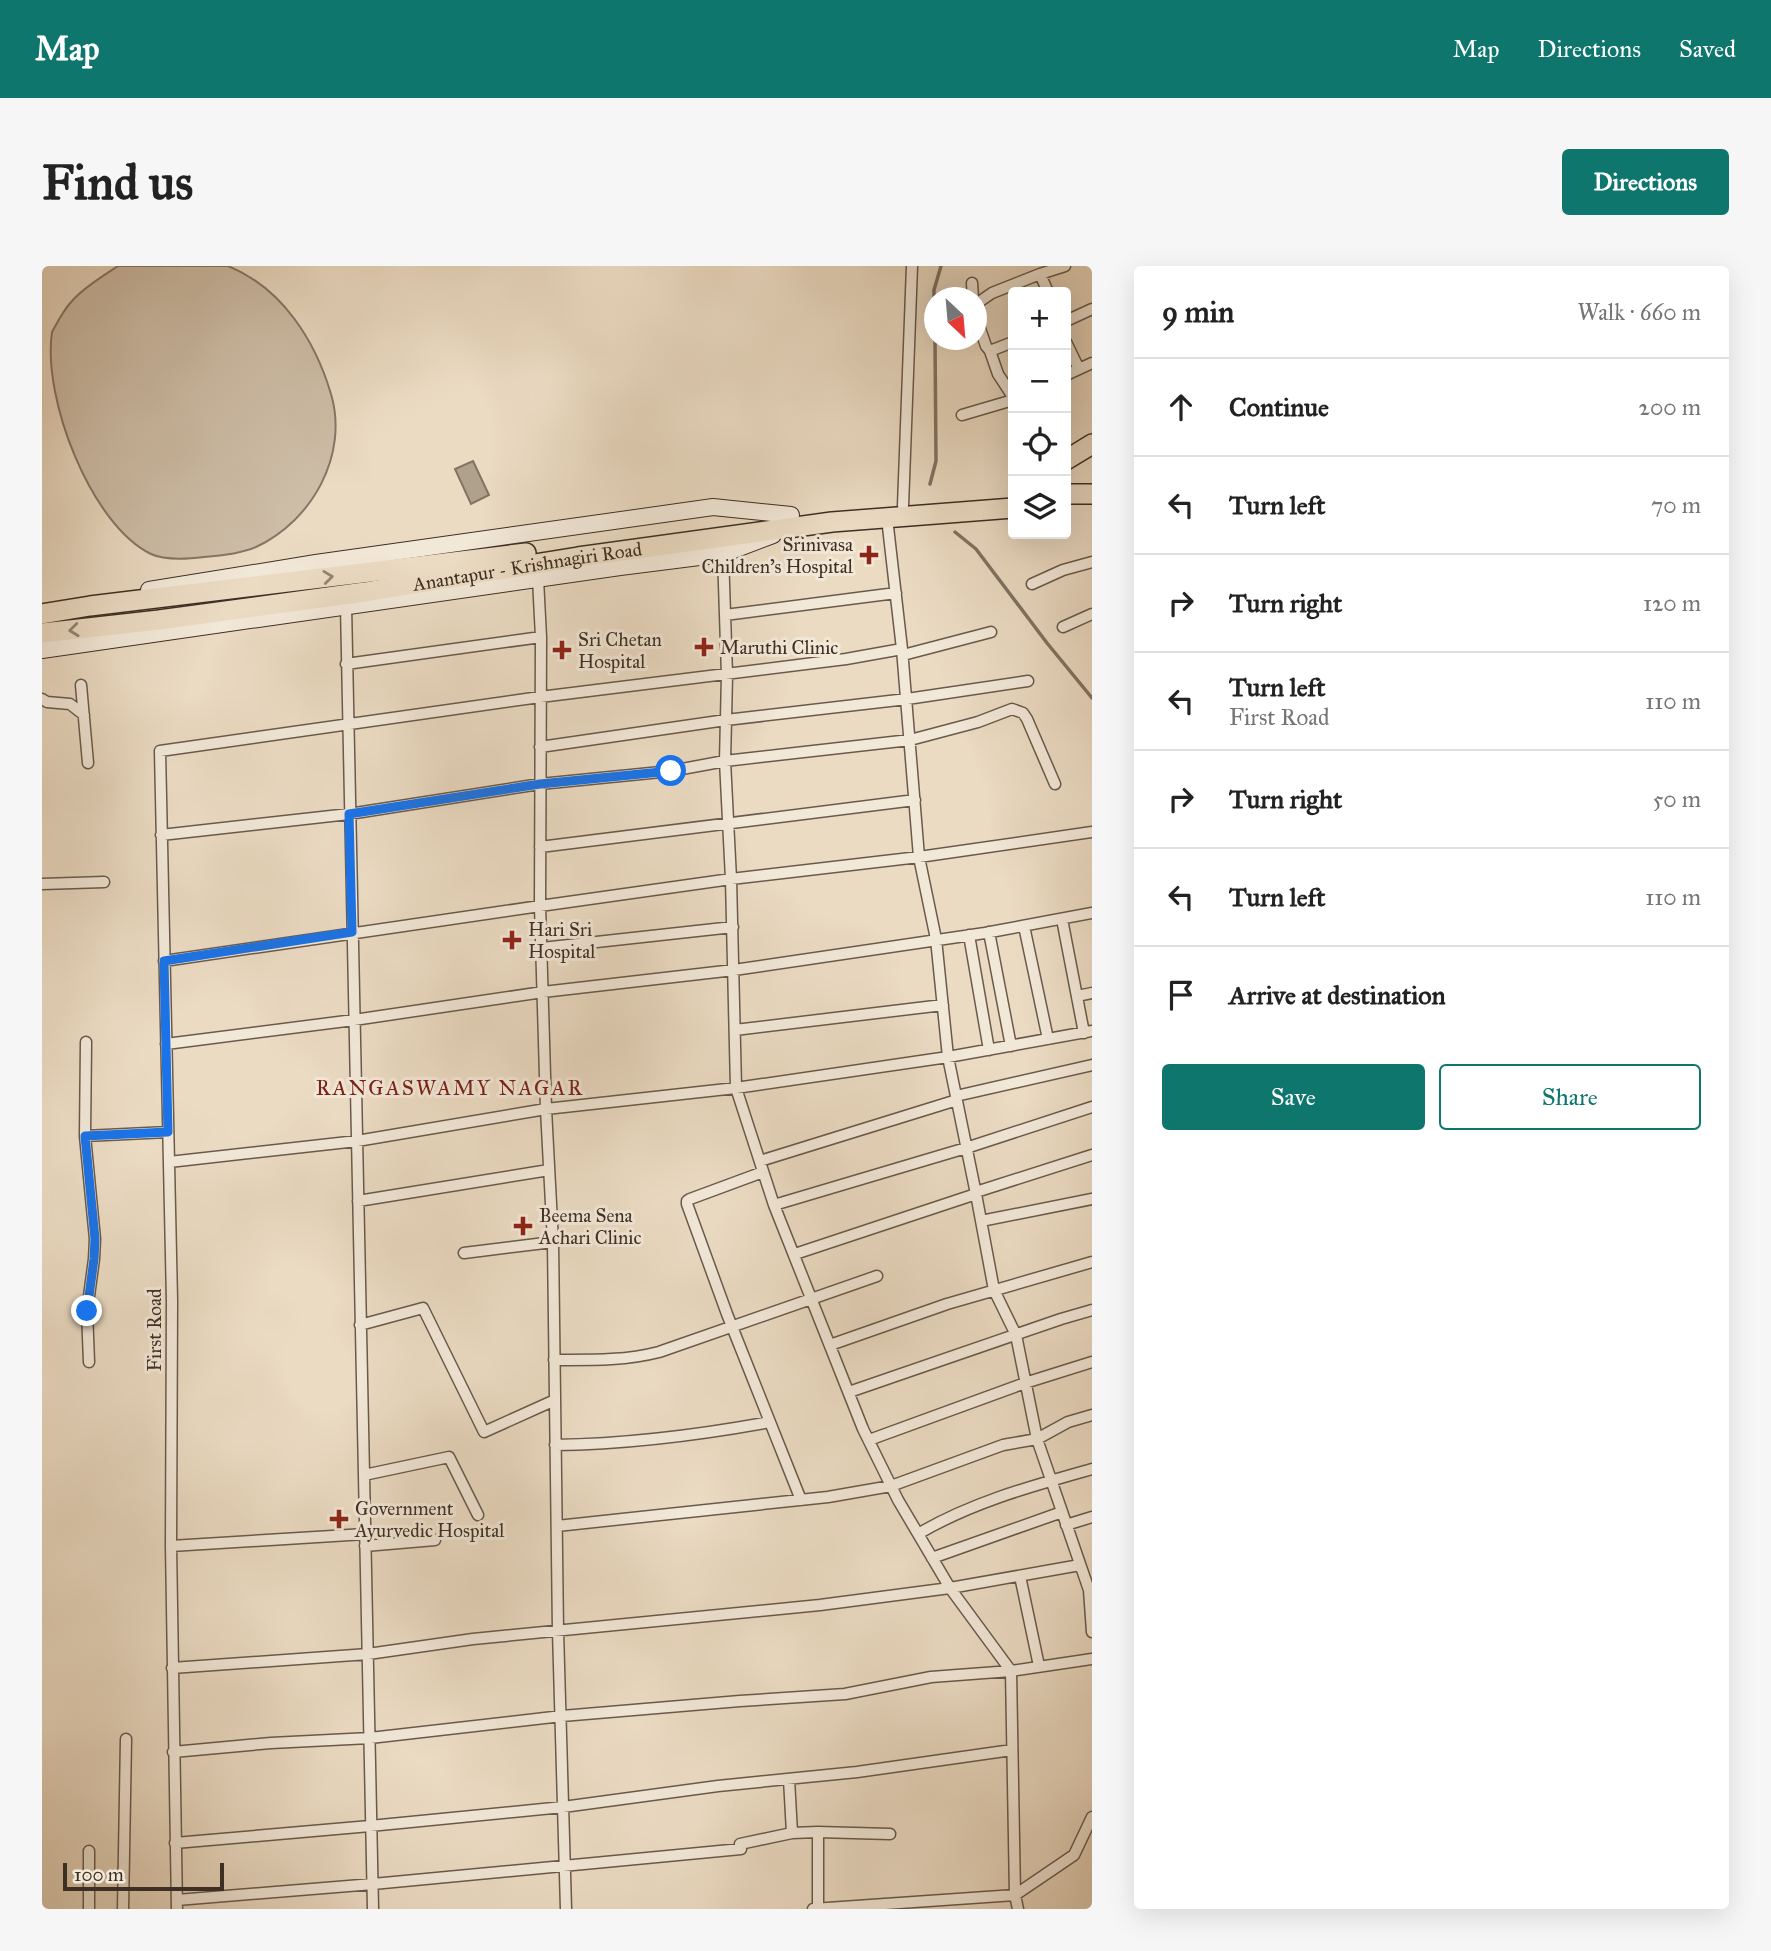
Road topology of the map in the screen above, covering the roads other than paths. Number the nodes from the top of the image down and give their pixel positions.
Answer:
1 (912, 266) edge
2 (1065, 266) edge
3 (1042, 271) edge
4 (972, 283) dead end
5 (972, 287) edge
6 (987, 296) edge
7 (1092, 309) edge
8 (1071, 319) edge
9 (1008, 344) edge
10 (987, 346) edge
11 (1070, 350) edge
12 (990, 351) junction
13 (1092, 363) edge
14 (1079, 369) junction
15 (1071, 373) edge
16 (1008, 390) edge
17 (1008, 400) edge
18 (962, 415) dead end
19 (1092, 433) edge
20 (1092, 444) edge
21 (1071, 446) edge
22 (1071, 457) edge
23 (1071, 494) edge
24 (1092, 494) edge
25 (1008, 501) edge
26 (1092, 505) edge
27 (1071, 506) edge
28 (895, 512) junction
29 (791, 521) junction
30 (578, 552) junction
31 (723, 555) junction
32 (1092, 562) edge
33 (538, 579) junction
34 (1032, 584) dead end
35 (896, 593) junction
36 (346, 606) junction
37 (42, 607) edge
38 (42, 614) edge
39 (1092, 614) edge
40 (725, 615) junction
41 (1063, 628) dead end
42 (991, 632) dead end
43 (42, 633) edge
44 (541, 636) junction
45 (42, 650) edge
46 (903, 652) junction
47 (346, 664) junction
48 (727, 675) junction
49 (1028, 681) dead end
50 (81, 685) dead end
51 (540, 697) junction
52 (42, 699) edge
53 (906, 699) junction
54 (84, 715) junction
55 (726, 720) junction
56 (347, 724) junction
57 (910, 740) junction
58 (540, 747) junction
59 (725, 761) junction
60 (88, 763) dead end
61 (540, 784) junction
62 (1055, 784) dead end
63 (915, 800) junction
64 (349, 814) junction
65 (728, 822) junction
66 (1092, 832) edge
67 (161, 835) junction
68 (540, 847) junction
69 (919, 857) junction
70 (731, 879) junction
71 (104, 882) dead end
72 (42, 884) edge
73 (540, 906) junction
74 (1092, 914) edge
75 (1062, 919) junction
76 (1024, 926) junction
77 (733, 927) junction
78 (352, 932) junction
79 (989, 932) junction
80 (969, 935) junction
81 (936, 939) junction
82 (541, 948) junction
83 (164, 961) junction
84 (734, 970) junction
85 (543, 992) junction
86 (1092, 993) edge
87 (1077, 996) junction
88 (943, 1005) junction
89 (354, 1020) junction
90 (735, 1030) junction
91 (1088, 1032) edge
92 (1048, 1039) junction
93 (86, 1042) dead end
94 (166, 1044) junction
95 (1011, 1046) junction
96 (989, 1050) junction
97 (948, 1057) junction
98 (1092, 1065) edge
99 (736, 1088) junction
100 (956, 1098) junction
101 (1092, 1107) edge
102 (546, 1109) junction
103 (168, 1132) junction
104 (85, 1136) junction
105 (357, 1141) junction
106 (966, 1147) junction
107 (1092, 1155) edge
108 (169, 1162) junction
109 (762, 1166) junction
110 (549, 1170) junction
111 (976, 1193) junction
112 (1092, 1199) edge
113 (358, 1201) junction
114 (774, 1205) junction
115 (981, 1221) junction
116 (553, 1242) junction
117 (464, 1253) dead end
118 (794, 1254) junction
119 (1092, 1262) edge
120 (877, 1276) dead end
121 (994, 1290) junction
122 (811, 1300) junction
123 (1092, 1310) edge
124 (360, 1325) junction
125 (732, 1327) junction
126 (1016, 1335) junction
127 (830, 1345) junction
128 (554, 1360) junction
129 (89, 1362) dead end
130 (1092, 1362) edge
131 (1025, 1382) junction
132 (849, 1392) junction
133 (555, 1400) junction
134 (1092, 1415) edge
135 (770, 1422) junction
136 (1037, 1439) junction
137 (869, 1440) junction
138 (555, 1445) junction
139 (1092, 1469) edge
140 (364, 1475) junction
141 (1051, 1481) junction
142 (891, 1486) junction
143 (801, 1500) junction
144 (1062, 1512) junction
145 (478, 1515) dead end
146 (1092, 1517) edge
147 (1066, 1525) junction
148 (557, 1526) junction
149 (365, 1534) junction
150 (918, 1534) junction
151 (435, 1540) dead end
152 (171, 1546) junction
153 (365, 1546) junction
154 (932, 1558) junction
155 (1085, 1570) edge
156 (1020, 1576) junction
157 (950, 1588) junction
158 (558, 1631) junction
159 (1092, 1632) edge
160 (368, 1654) junction
161 (1092, 1659) edge
162 (1040, 1667) junction
163 (172, 1668) junction
164 (1011, 1671) junction
165 (562, 1716) junction
166 (370, 1738) junction
167 (126, 1739) dead end
168 (1012, 1750) junction
169 (173, 1752) junction
170 (789, 1779) junction
171 (563, 1807) junction
172 (1092, 1817) edge
173 (370, 1826) junction
174 (1089, 1830) edge
175 (818, 1832) junction
176 (792, 1833) junction
177 (890, 1834) dead end
178 (176, 1843) junction
179 (89, 1851) dead end
180 (563, 1867) junction
181 (373, 1884) junction
182 (1015, 1895) junction
183 (177, 1904) edge
184 (886, 1906) edge
185 (89, 1909) edge
186 (123, 1909) edge
187 (373, 1909) edge
188 (566, 1909) edge
189 (816, 1909) edge
190 (1018, 1909) edge

1 - 28 street
2 - 3 street
3 - 6 street
4 - 5 street
7 - 8 street
9 - 12 street
10 - 12 street
11 - 14 street
12 - 16 street
13 - 14 street
14 - 15 street
17 - 18 street
19 - 21 highway
20 - 22 highway
23 - 24 highway
25 - 28 highway, Anantapur - Krishnagiri Road
26 - 27 highway
28 - 29 highway, Anantapur - Krishnagiri Road
28 - 35 street
29 - 30 highway, Anantapur - Krishnagiri Road
29 - 31 street
29 - 37 street
38 -> 30 highway
30 -> 43 highway, Anantapur - Krishnagiri Road
31 - 33 street
31 - 40 street
32 - 34 street
33 - 36 street
33 - 44 street
35 - 40 street
35 - 46 street
36 - 45 street
36 - 47 street
39 - 41 street
40 - 48 street
42 - 46 street
44 - 47 street
44 - 51 street
46 - 48 street
46 - 53 street
47 - 56 street
48 - 51 street
48 - 55 street
49 - 53 street
50 - 54 street
51 - 56 street
51 - 58 street
52 - 54 street
53 - 55 street
53 - 57 street
54 - 60 street
55 - 58 street
55 - 59 street
56 - 64 street
56 - 67 street, First Road
57 - 59 street
57 - 62 street
57 - 63 street
58 - 61 street
59 - 61 street
59 - 65 street
61 - 64 street
61 - 68 street
63 - 65 street
63 - 69 street
64 - 67 street
64 - 78 street
65 - 68 street
65 - 70 street
66 - 69 street
67 - 83 street, First Road
68 - 73 street
69 - 70 street
69 - 81 street
70 - 73 street
70 - 77 street
71 - 72 street
73 - 78 street
73 - 82 street
74 - 75 street
75 - 76 street
75 - 87 street
76 - 79 street
76 - 92 street
77 - 82 street
77 - 84 street
78 - 83 street
78 - 89 street
79 - 80 street
79 - 95 street
80 - 81 street
80 - 96 street
81 - 84 street
81 - 88 street
82 - 85 street
83 - 94 street, First Road
84 - 85 street
84 - 90 street
85 - 89 street
85 - 102 street
86 - 87 street
87 - 91 street
88 - 90 street
88 - 97 street
89 - 94 street
89 - 105 street
90 - 99 street
91 - 92 street
92 - 95 street
93 - 104 street
94 - 103 street, First Road
95 - 96 street
96 - 97 street
97 - 99 street
97 - 100 street
98 - 100 street
99 - 102 street
99 - 109 street
100 - 106 street
100 - 109 street
101 - 106 street
102 - 105 street
102 - 110 street
103 - 104 street
103 - 108 street, First Road
104 - 129 street
105 - 108 street
105 - 113 street
106 - 111 street
106 - 114 street
107 - 111 street
108 - 152 street, First Road
109 - 114 street
109 - 125 street
110 - 113 street
110 - 116 street
111 - 115 street
111 - 118 street
112 - 115 street
113 - 124 street
114 - 118 street
115 - 121 street
116 - 117 street
116 - 128 street
118 - 122 street
119 - 121 street
120 - 122 street
121 - 126 street
121 - 127 street
122 - 125 street
122 - 127 street
123 - 126 street
124 - 133 street
124 - 140 street
125 - 128 street
125 - 135 street
126 - 131 street
126 - 132 street
127 - 132 street
128 - 133 street
130 - 131 street
131 - 136 street
131 - 137 street
132 - 137 street
133 - 138 street
134 - 136 street
135 - 138 street
135 - 143 street
136 - 141 street
136 - 142 street
137 - 142 street
138 - 148 street
139 - 141 street
140 - 145 street
140 - 149 street
141 - 144 street
141 - 150 street
142 - 143 street
142 - 150 street
143 - 148 street
144 - 147 street
144 - 154 street
146 - 147 street
147 - 155 street
148 - 158 street
149 - 152 street
149 - 153 street
150 - 154 street
151 - 153 street
152 - 163 street, First Road
153 - 160 street
154 - 157 street
155 - 156 street
155 - 159 street
156 - 157 street
156 - 162 street
157 - 158 street
157 - 164 street
158 - 160 street
158 - 165 street
160 - 163 street
160 - 166 street
161 - 162 street
162 - 164 street
163 - 169 street, First Road
164 - 165 street
164 - 168 street
165 - 166 street
165 - 171 street
166 - 169 street
166 - 173 street
167 - 186 street
168 - 170 street
168 - 182 street
169 - 178 street, First Road
170 - 171 street
170 - 176 street
171 - 173 street
171 - 180 street
172 - 174 street
173 - 178 street
173 - 181 street
174 - 182 street
175 - 176 street
175 - 177 street
175 - 189 street
176 - 180 street
178 - 183 street, First Road
179 - 185 street
180 - 181 street
180 - 188 street
181 - 183 street
181 - 187 street
182 - 184 street
182 - 190 street
184 - 189 street

